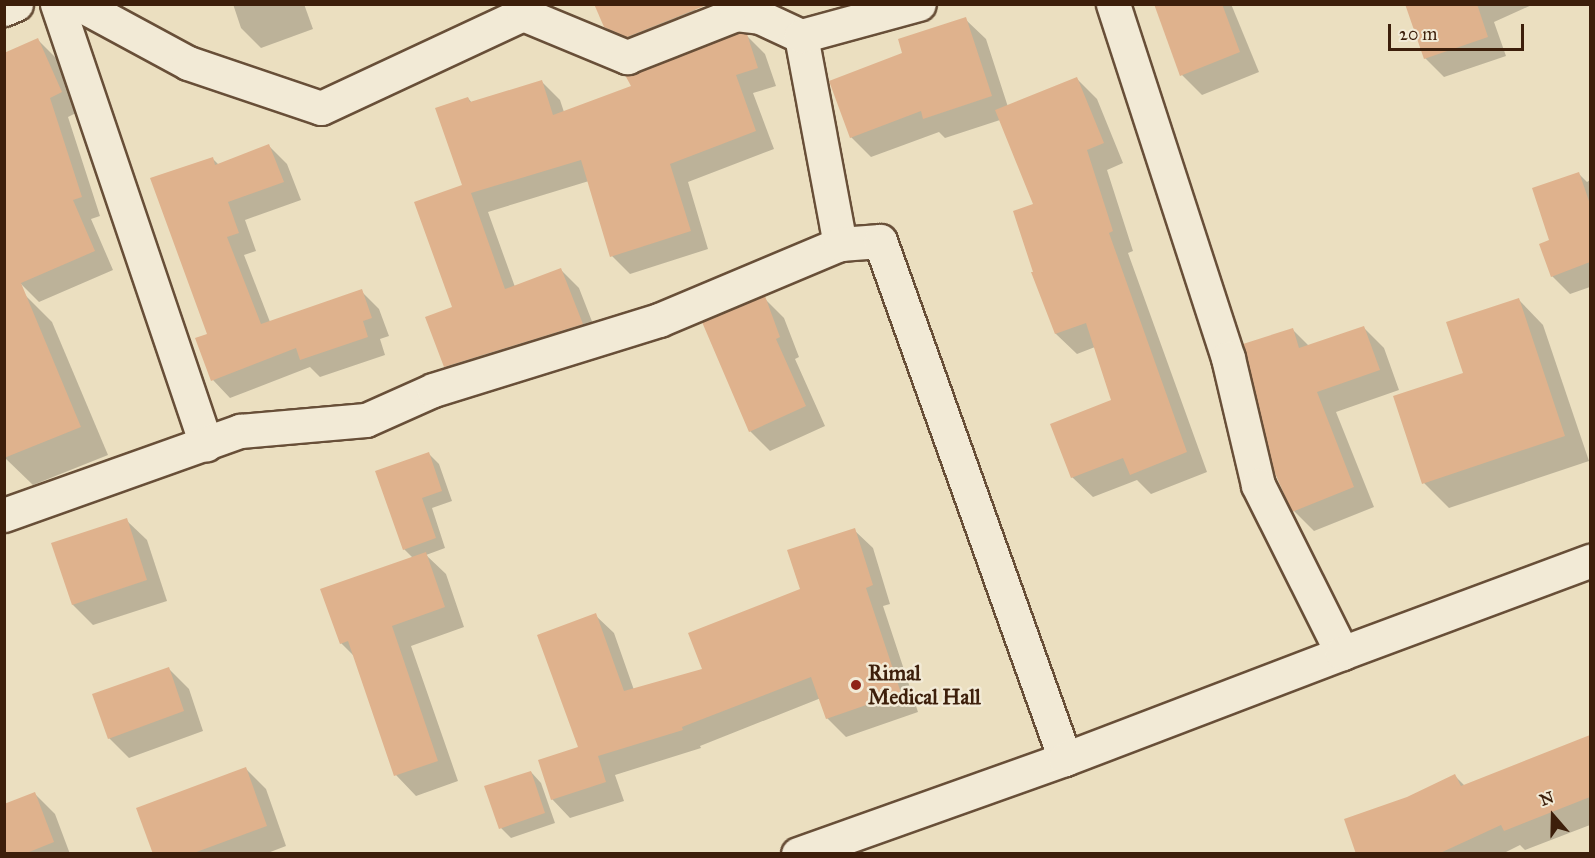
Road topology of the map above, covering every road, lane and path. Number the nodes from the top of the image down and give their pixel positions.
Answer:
1 (16, 4) edge
2 (57, 4) edge
3 (79, 4) edge
4 (919, 4) edge
5 (1113, 4) edge
6 (4, 9) edge
7 (801, 36) junction
8 (840, 244) junction
9 (206, 444) junction
10 (4, 515) edge
11 (1590, 561) edge
12 (1342, 652) junction
13 (1065, 759) junction
14 (798, 854) edge

1 - 6 street
2 - 9 street
3 - 7 street
4 - 7 street
5 - 12 street
7 - 8 street
8 - 9 street
8 - 13 street
9 - 10 street
11 - 12 street
12 - 13 street
13 - 14 street

